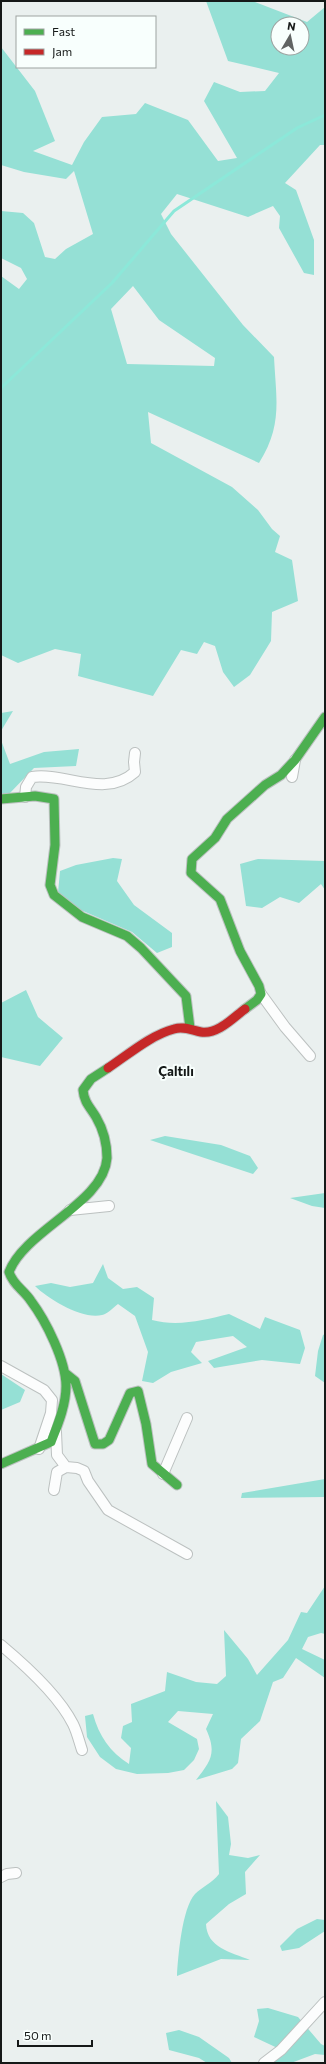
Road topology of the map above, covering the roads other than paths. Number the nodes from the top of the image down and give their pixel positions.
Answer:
1 (325, 717) edge
2 (135, 754) dead end
3 (295, 760) junction
4 (292, 777) dead end
5 (25, 797) junction
6 (1, 799) edge
7 (261, 994) junction
8 (190, 1028) junction
9 (310, 1056) dead end
10 (109, 1206) dead end
11 (70, 1210) junction
12 (1, 1366) edge
13 (65, 1373) junction
14 (187, 1418) dead end
15 (56, 1430) junction
16 (39, 1449) junction
17 (1, 1464) edge
18 (66, 1467) junction
19 (163, 1474) junction
20 (176, 1485) dead end
21 (54, 1490) dead end
22 (186, 1554) dead end
23 (1, 1645) edge
24 (82, 1750) dead end
25 (16, 1873) dead end
26 (1, 1877) edge
27 (325, 2002) edge
28 (264, 2063) edge

1 - 3 street
2 - 5 street
3 - 4 street
3 - 7 street
5 - 6 street
5 - 8 street
7 - 8 street
7 - 9 street
8 - 11 street
10 - 11 street
11 - 13 street
12 - 16 street
13 - 15 street
13 - 19 street
14 - 19 street
15 - 16 street
15 - 18 street
16 - 17 street
18 - 21 street
18 - 22 street
19 - 20 street
23 - 24 street
25 - 26 street
27 - 28 street

